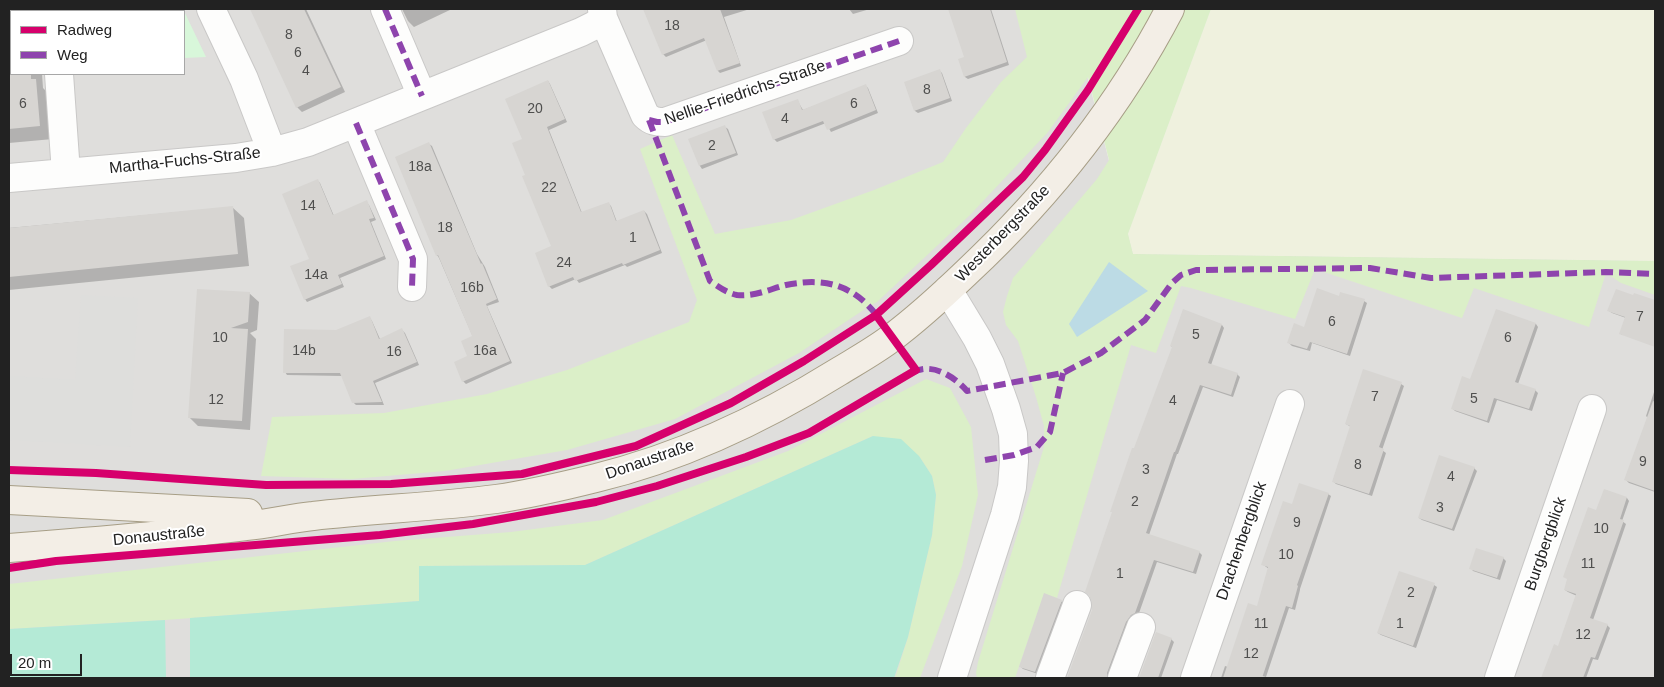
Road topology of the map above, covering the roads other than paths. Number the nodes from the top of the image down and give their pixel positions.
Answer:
1 (210, 9) edge
2 (385, 9) edge
3 (1170, 9) edge
4 (603, 14) edge
5 (899, 41) dead end
6 (59, 75) edge
7 (422, 96) junction
8 (356, 123) junction
9 (272, 152) junction
10 (66, 173) junction
11 (9, 178) edge
12 (412, 287) dead end
13 (948, 290) junction
14 (1290, 404) dead end
15 (1592, 409) dead end
16 (9, 500) edge
17 (309, 516) junction
18 (9, 548) edge
19 (1077, 605) dead end
20 (1141, 627) dead end
21 (952, 678) edge
22 (1050, 678) edge
23 (1122, 678) edge
24 (1195, 678) edge
25 (1499, 678) edge

1 - 9 street
2 - 7 street
3 - 13 main road, Westerbergstraße
4 - 5 street, Nellie-Friedrichs-Straße
4 - 7 street, Martha-Fuchs-Straße
6 - 10 street
7 - 8 street, Martha-Fuchs-Straße
8 - 9 street, Martha-Fuchs-Straße
8 - 12 street
9 - 10 street, Martha-Fuchs-Straße
10 - 11 street, Martha-Fuchs-Straße
13 - 17 main road, Donaustraße
13 - 21 street, Westerbergstraße
14 - 24 street, Drachenbergblick
15 - 25 street, Burgbergblick
16 - 17 main road, Donaustraße
17 - 18 main road, Donaustraße
19 - 22 street
20 - 23 street

